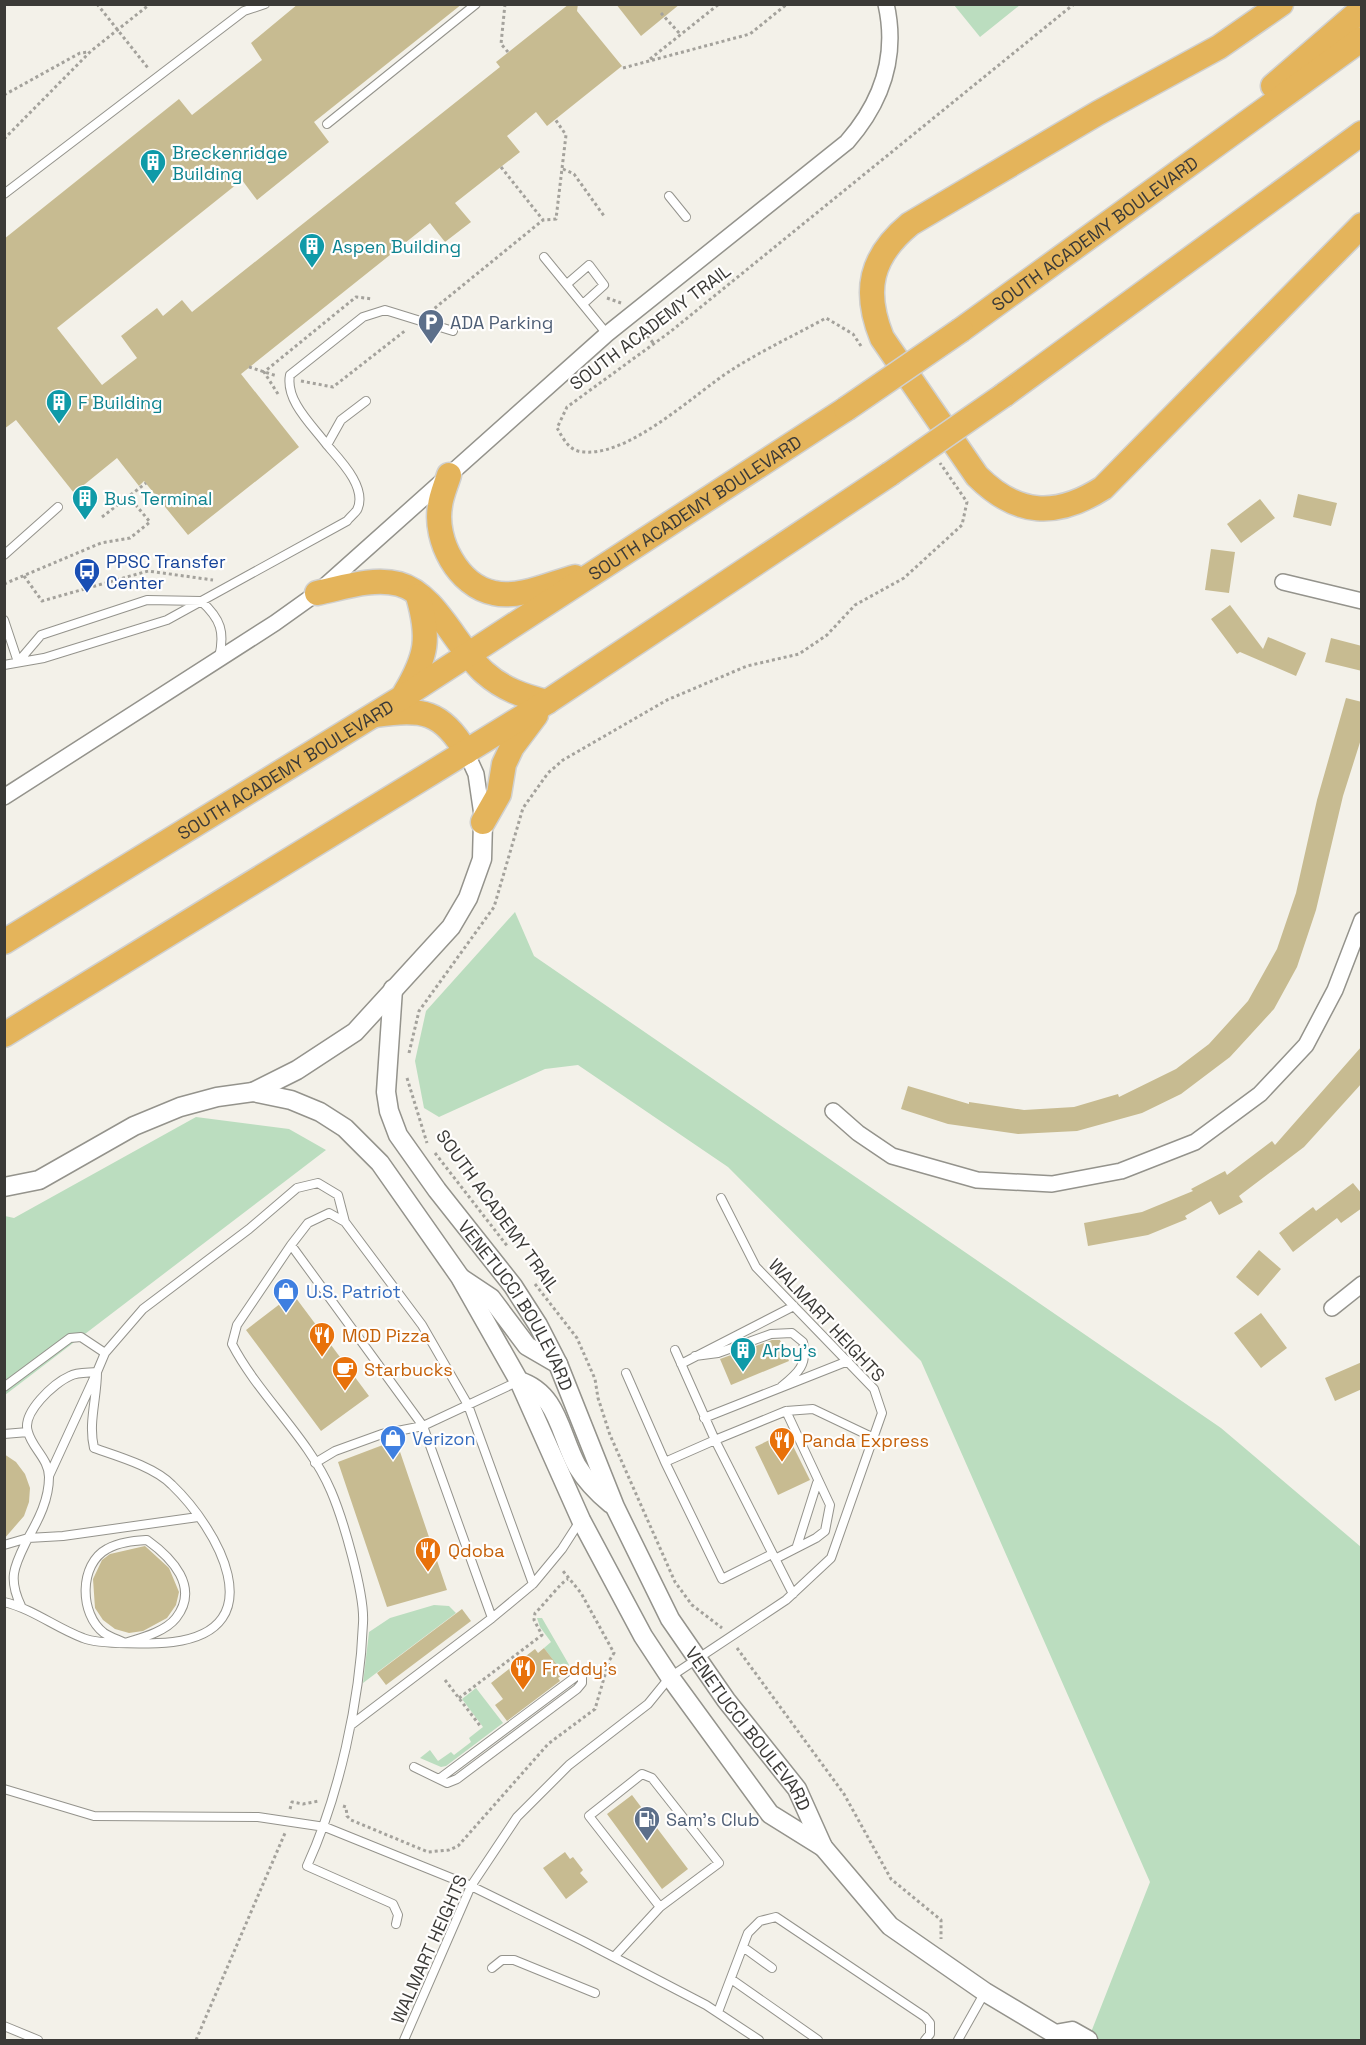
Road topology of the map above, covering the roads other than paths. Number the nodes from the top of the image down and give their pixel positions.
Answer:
1 (265, 4) edge
2 (476, 4) edge
3 (886, 4) edge
4 (1281, 4) edge
5 (1362, 9) edge
6 (1362, 39) edge
7 (327, 124) dead end
8 (1362, 133) edge
9 (4, 194) edge
10 (1150, 194) junction
11 (669, 196) dead end
12 (686, 217) dead end
13 (1362, 225) edge
14 (544, 257) dead end
15 (567, 284) junction
16 (582, 304) junction
17 (453, 331) dead end
18 (607, 334) junction
19 (366, 401) dead end
20 (327, 445) junction
21 (449, 475) junction
22 (58, 507) dead end
23 (4, 555) edge
24 (598, 571) junction
25 (1284, 582) dead end
26 (317, 593) junction
27 (418, 594) junction
28 (1362, 601) edge
29 (201, 602) junction
30 (4, 620) edge
31 (468, 655) junction
32 (219, 659) junction
33 (18, 663) junction
34 (4, 665) edge
35 (403, 697) junction
36 (547, 702) junction
37 (371, 716) junction
38 (466, 752) junction
39 (4, 797) edge
40 (483, 822) junction
41 (1362, 920) edge
42 (4, 942) edge
43 (393, 989) junction
44 (4, 1035) edge
45 (253, 1092) junction
46 (833, 1111) dead end
47 (4, 1187) edge
48 (721, 1198) dead end
49 (345, 1222) junction
50 (291, 1245) junction
51 (460, 1277) junction
52 (1362, 1284) edge
53 (794, 1306) junction
54 (1332, 1308) dead end
55 (675, 1350) dead end
56 (105, 1353) junction
57 (695, 1356) junction
58 (848, 1361) junction
59 (558, 1364) junction
60 (681, 1364) junction
61 (97, 1372) junction
62 (626, 1373) dead end
63 (519, 1381) junction
64 (4, 1387) edge
65 (782, 1387) junction
66 (468, 1405) junction
67 (786, 1411) junction
68 (704, 1418) junction
69 (423, 1426) junction
70 (28, 1432) junction
71 (4, 1434) edge
72 (874, 1438) junction
73 (715, 1440) junction
74 (665, 1462) junction
75 (315, 1463) junction
76 (49, 1476) junction
77 (818, 1483) junction
78 (615, 1507) junction
79 (198, 1517) junction
80 (580, 1520) junction
81 (28, 1538) junction
82 (4, 1545) edge
83 (797, 1546) junction
84 (773, 1557) junction
85 (533, 1584) junction
86 (793, 1594) junction
87 (4, 1602) edge
88 (21, 1606) junction
89 (492, 1618) junction
90 (125, 1643) junction
91 (698, 1659) junction
92 (582, 1672) dead end
93 (670, 1677) junction
94 (351, 1725) junction
95 (414, 1767) dead end
96 (4, 1789) edge
97 (325, 1827) junction
98 (823, 1846) junction
99 (471, 1886) junction
100 (660, 1907) junction
101 (396, 1924) dead end
102 (743, 1947) junction
103 (614, 1957) junction
104 (492, 1968) dead end
105 (772, 1968) dead end
106 (731, 1979) junction
107 (985, 1992) junction
108 (595, 1993) dead end
109 (718, 2012) junction
110 (4, 2026) edge
111 (927, 2037) edge
112 (1055, 2037) edge
113 (39, 2040) edge
114 (404, 2040) edge
115 (759, 2040) edge
116 (818, 2040) edge
117 (958, 2040) edge
118 (1088, 2040) edge

1 - 9 lane
2 - 7 lane
3 - 18 street
4 - 13 highway
5 - 10 highway
6 - 10 highway, SOUTH ACADEMY BOULEVARD
8 - 36 highway, bridge
10 - 24 highway, SOUTH ACADEMY BOULEVARD, bridge
11 - 12 lane
14 - 15 lane
15 - 16 lane
15 - 16 lane
16 - 18 lane
17 - 20 lane
18 - 21 street
19 - 20 lane
20 - 29 lane
21 - 24 highway
21 - 26 street
22 - 23 lane
24 - 31 highway, SOUTH ACADEMY BOULEVARD
25 - 28 street
26 - 27 highway
26 - 32 street
27 - 31 highway
27 - 35 highway
29 - 32 lane
29 - 33 lane
29 - 33 lane
30 - 33 lane
31 - 35 highway, SOUTH ACADEMY BOULEVARD
31 - 36 highway
32 - 39 street
33 - 34 lane
35 - 37 highway, SOUTH ACADEMY BOULEVARD
36 - 38 highway
36 - 40 highway
37 - 38 highway
37 - 42 highway, SOUTH ACADEMY BOULEVARD
38 - 40 street
38 - 44 highway
40 - 43 street
41 - 46 street
43 - 45 street
43 - 59 street, VENETUCCI BOULEVARD
45 - 47 street, VENETUCCI BOULEVARD
45 - 51 street, VENETUCCI BOULEVARD
48 - 53 lane, WALMART HEIGHTS
49 - 50 lane
49 - 56 lane
49 - 66 lane
50 - 69 lane
50 - 75 lane
51 - 59 street
51 - 63 street, VENETUCCI BOULEVARD
52 - 54 street
53 - 57 lane
53 - 58 lane, WALMART HEIGHTS
55 - 60 lane
56 - 61 lane
56 - 64 lane
57 - 60 lane
57 - 65 lane
58 - 65 lane
58 - 72 lane, WALMART HEIGHTS
59 - 78 street, VENETUCCI BOULEVARD
60 - 68 lane
61 - 70 lane
61 - 76 lane
61 - 79 lane
62 - 74 lane
63 - 66 lane
63 - 78 street
63 - 80 street, VENETUCCI BOULEVARD
65 - 68 lane
66 - 69 lane
66 - 85 lane
67 - 72 lane
67 - 73 lane
67 - 77 lane
68 - 73 lane
69 - 75 lane
69 - 89 lane
70 - 71 lane
70 - 76 lane
72 - 86 lane, WALMART HEIGHTS
73 - 74 lane
73 - 84 lane
74 - 84 lane
75 - 94 lane
76 - 81 lane
77 - 83 lane
77 - 83 lane
78 - 91 street, VENETUCCI BOULEVARD
79 - 81 lane
79 - 90 lane
80 - 85 lane
80 - 93 street, VENETUCCI BOULEVARD
81 - 82 lane
81 - 88 lane
83 - 84 lane
84 - 86 lane
85 - 89 lane
86 - 91 lane, WALMART HEIGHTS
87 - 88 lane
88 - 90 lane
89 - 94 lane
90 - 90 lane
91 - 93 lane, WALMART HEIGHTS
91 - 98 street, VENETUCCI BOULEVARD
92 - 95 lane
93 - 98 street, VENETUCCI BOULEVARD
93 - 99 lane, WALMART HEIGHTS
94 - 97 lane
96 - 97 lane
97 - 99 lane
97 - 101 lane
98 - 107 street, VENETUCCI BOULEVARD
99 - 103 lane
99 - 114 lane, WALMART HEIGHTS
100 - 100 lane
100 - 103 lane
102 - 105 lane
102 - 106 lane
102 - 111 lane
103 - 109 lane
104 - 108 lane
106 - 109 lane
106 - 116 lane
107 - 112 street, VENETUCCI BOULEVARD
107 - 117 lane
109 - 115 lane
110 - 113 lane
112 - 118 street, VENETUCCI BOULEVARD

